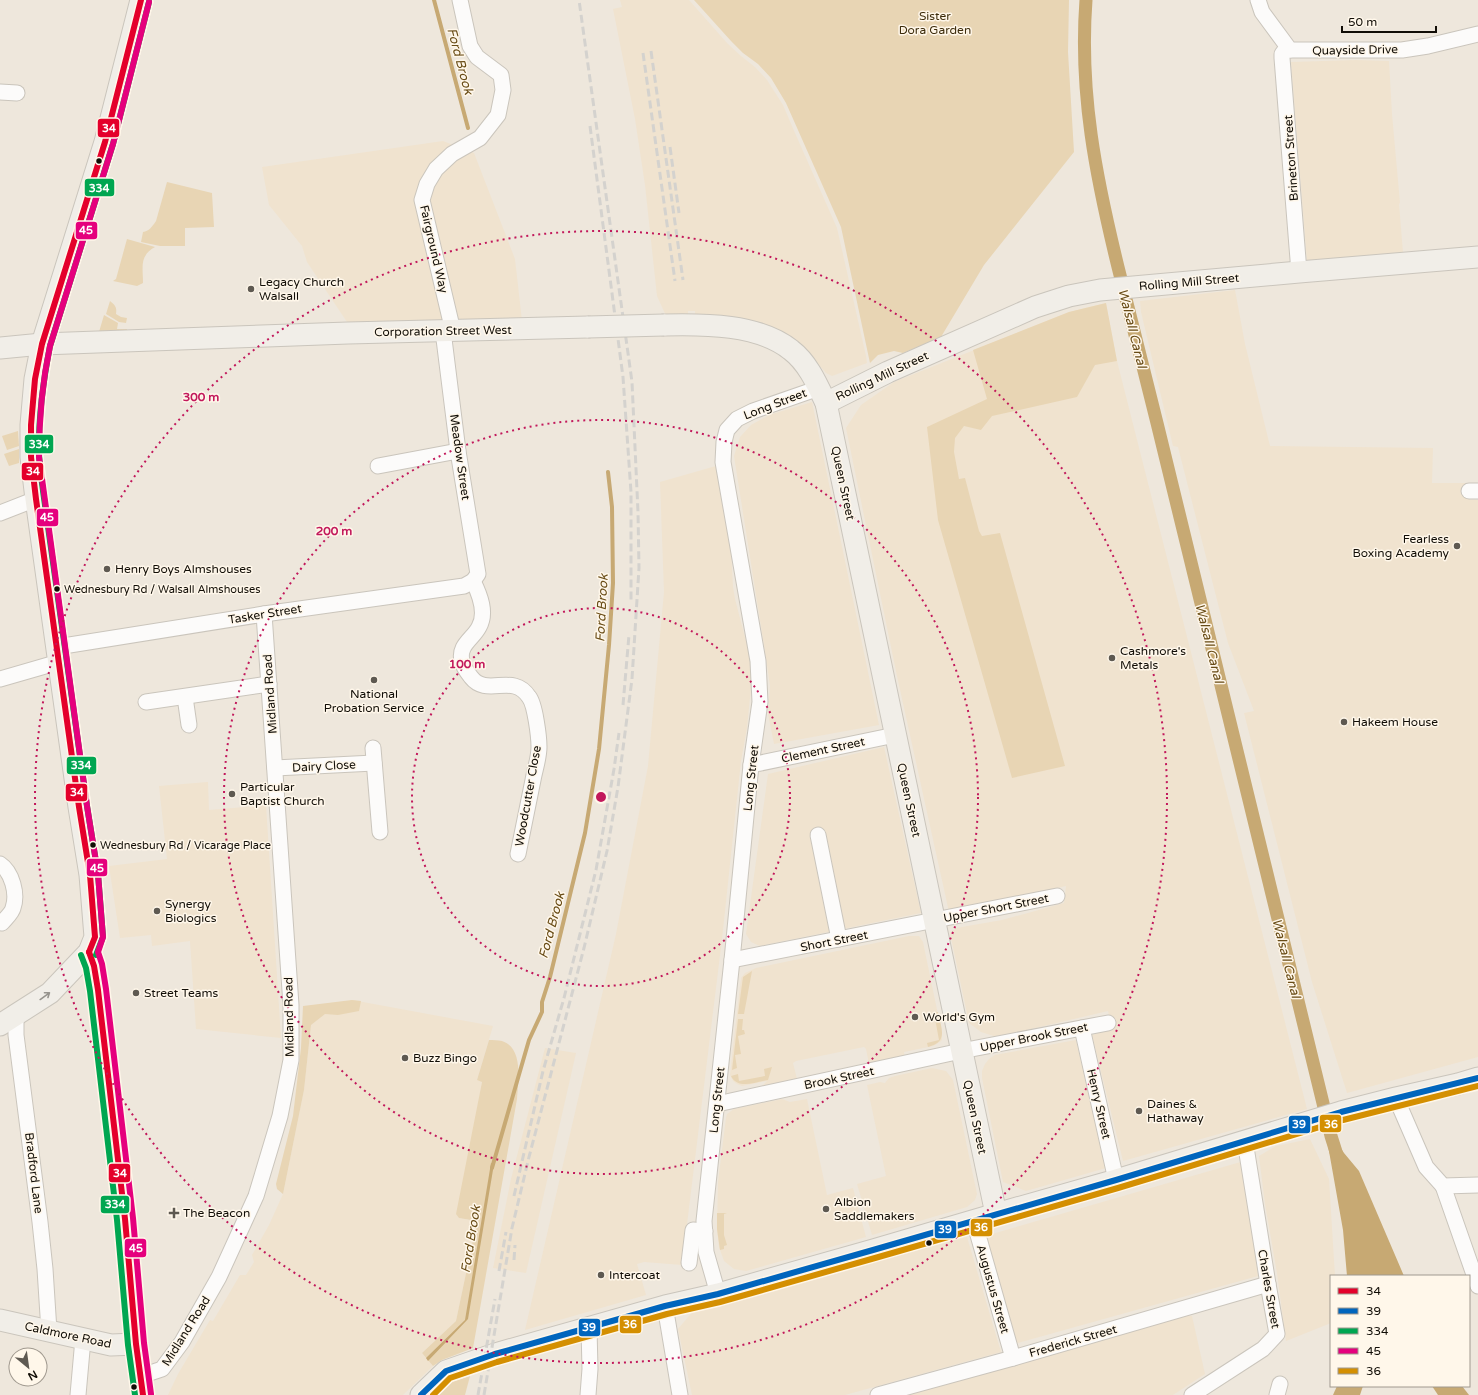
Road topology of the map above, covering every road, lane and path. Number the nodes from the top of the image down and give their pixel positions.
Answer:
1 (141, 0) edge
2 (460, 0) edge
3 (1258, 0) edge
4 (1478, 34) edge
5 (1290, 50) junction
6 (0, 92) edge
7 (17, 93) dead end
8 (1478, 257) edge
9 (1299, 272) junction
10 (448, 331) junction
11 (42, 344) junction
12 (0, 348) edge
13 (823, 396) junction
14 (458, 451) junction
15 (378, 466) dead end
16 (36, 500) junction
17 (0, 513) edge
18 (473, 581) junction
19 (264, 614) junction
20 (58, 655) junction
21 (0, 679) edge
22 (269, 684) junction
23 (185, 697) junction
24 (146, 702) dead end
25 (189, 724) dead end
26 (895, 735) junction
27 (751, 765) junction
28 (275, 768) junction
29 (380, 832) dead end
30 (818, 835) dead end
31 (518, 854) dead end
32 (0, 864) edge
33 (1057, 896) dead end
34 (935, 920) junction
35 (2, 923) dead end
36 (839, 940) junction
37 (89, 952) junction
38 (732, 960) junction
39 (8, 1020) edge
40 (1108, 1023) dead end
41 (1082, 1028) junction
42 (961, 1051) junction
43 (1478, 1078) edge
44 (1468, 1084) edge
45 (1396, 1098) junction
46 (717, 1104) junction
47 (1245, 1141) junction
48 (1116, 1180) junction
49 (1478, 1185) edge
50 (1443, 1186) junction
51 (996, 1214) junction
52 (974, 1221) junction
53 (705, 1231) junction
54 (689, 1262) dead end
55 (1268, 1284) junction
56 (1478, 1286) edge
57 (718, 1294) junction
58 (665, 1306) junction
59 (0, 1320) edge
60 (589, 1328) junction
61 (49, 1331) junction
62 (83, 1339) junction
63 (136, 1344) junction
64 (1012, 1358) junction
65 (142, 1386) edge
66 (78, 1395) edge
67 (421, 1395) edge
68 (588, 1395) edge
69 (680, 1395) edge
70 (878, 1395) edge
71 (1192, 1395) edge

1 - 11 street
2 - 10 street, Fairground Way
3 - 5 street
4 - 5 street, Quayside Drive
5 - 9 street, Brineton Street
6 - 7 street
8 - 9 street, Rolling Mill Street
9 - 13 street, Rolling Mill Street
10 - 11 street, Corporation Street West
10 - 13 street, Corporation Street West, bridge
10 - 14 street, Meadow Street
11 - 12 street, Corporation Street West
11 - 16 street
13 - 26 street, Queen Street
13 - 27 street, Long Street
14 - 15 street
14 - 18 street, Meadow Street
16 - 17 street
16 - 20 street
18 - 19 street, Tasker Street
18 - 31 street, Woodcutter Close
19 - 20 street, Tasker Street
19 - 22 street, Midland Road
20 - 21 street, Tasker Street
20 - 37 street
22 - 23 street
22 - 28 street, Midland Road
23 - 24 street
23 - 25 street
26 - 27 street, Clement Street
26 - 34 street, Queen Street
27 - 38 street, Long Street
28 - 29 street, Dairy Close
28 - 65 street, Midland Road
30 - 36 street
32 - 35 street
33 - 34 street, Upper Short Street
34 - 36 street, Short Street
34 - 42 street, Queen Street
36 - 38 street, Short Street
39 -> 37 street
37 - 63 street
38 - 46 street, Long Street
39 - 61 street, Bradford Lane
40 - 41 street, Upper Brook Street
41 - 42 street, Upper Brook Street
41 - 48 street, Henry Street
42 - 46 street, Brook Street
42 - 51 street, Queen Street
43 - 44 street
44 - 45 street
45 - 47 street
45 - 50 street
46 - 53 street, Long Street
47 - 48 street
47 - 55 street, Charles Street
48 - 51 street
49 - 50 street
50 - 56 street
51 - 52 street
52 - 57 street
52 - 64 street, Augustus Street
53 - 54 street
53 - 57 street, Long Street
55 - 64 street, Frederick Street
55 - 71 street, Charles Street
57 - 58 street
58 - 60 street
58 - 69 street
59 - 61 street, Caldmore Road
60 - 67 street
60 - 68 street
61 - 62 street, Caldmore Road
62 - 63 street, Caldmore Road
62 - 66 street
63 - 65 street
64 - 70 street, Frederick Street

